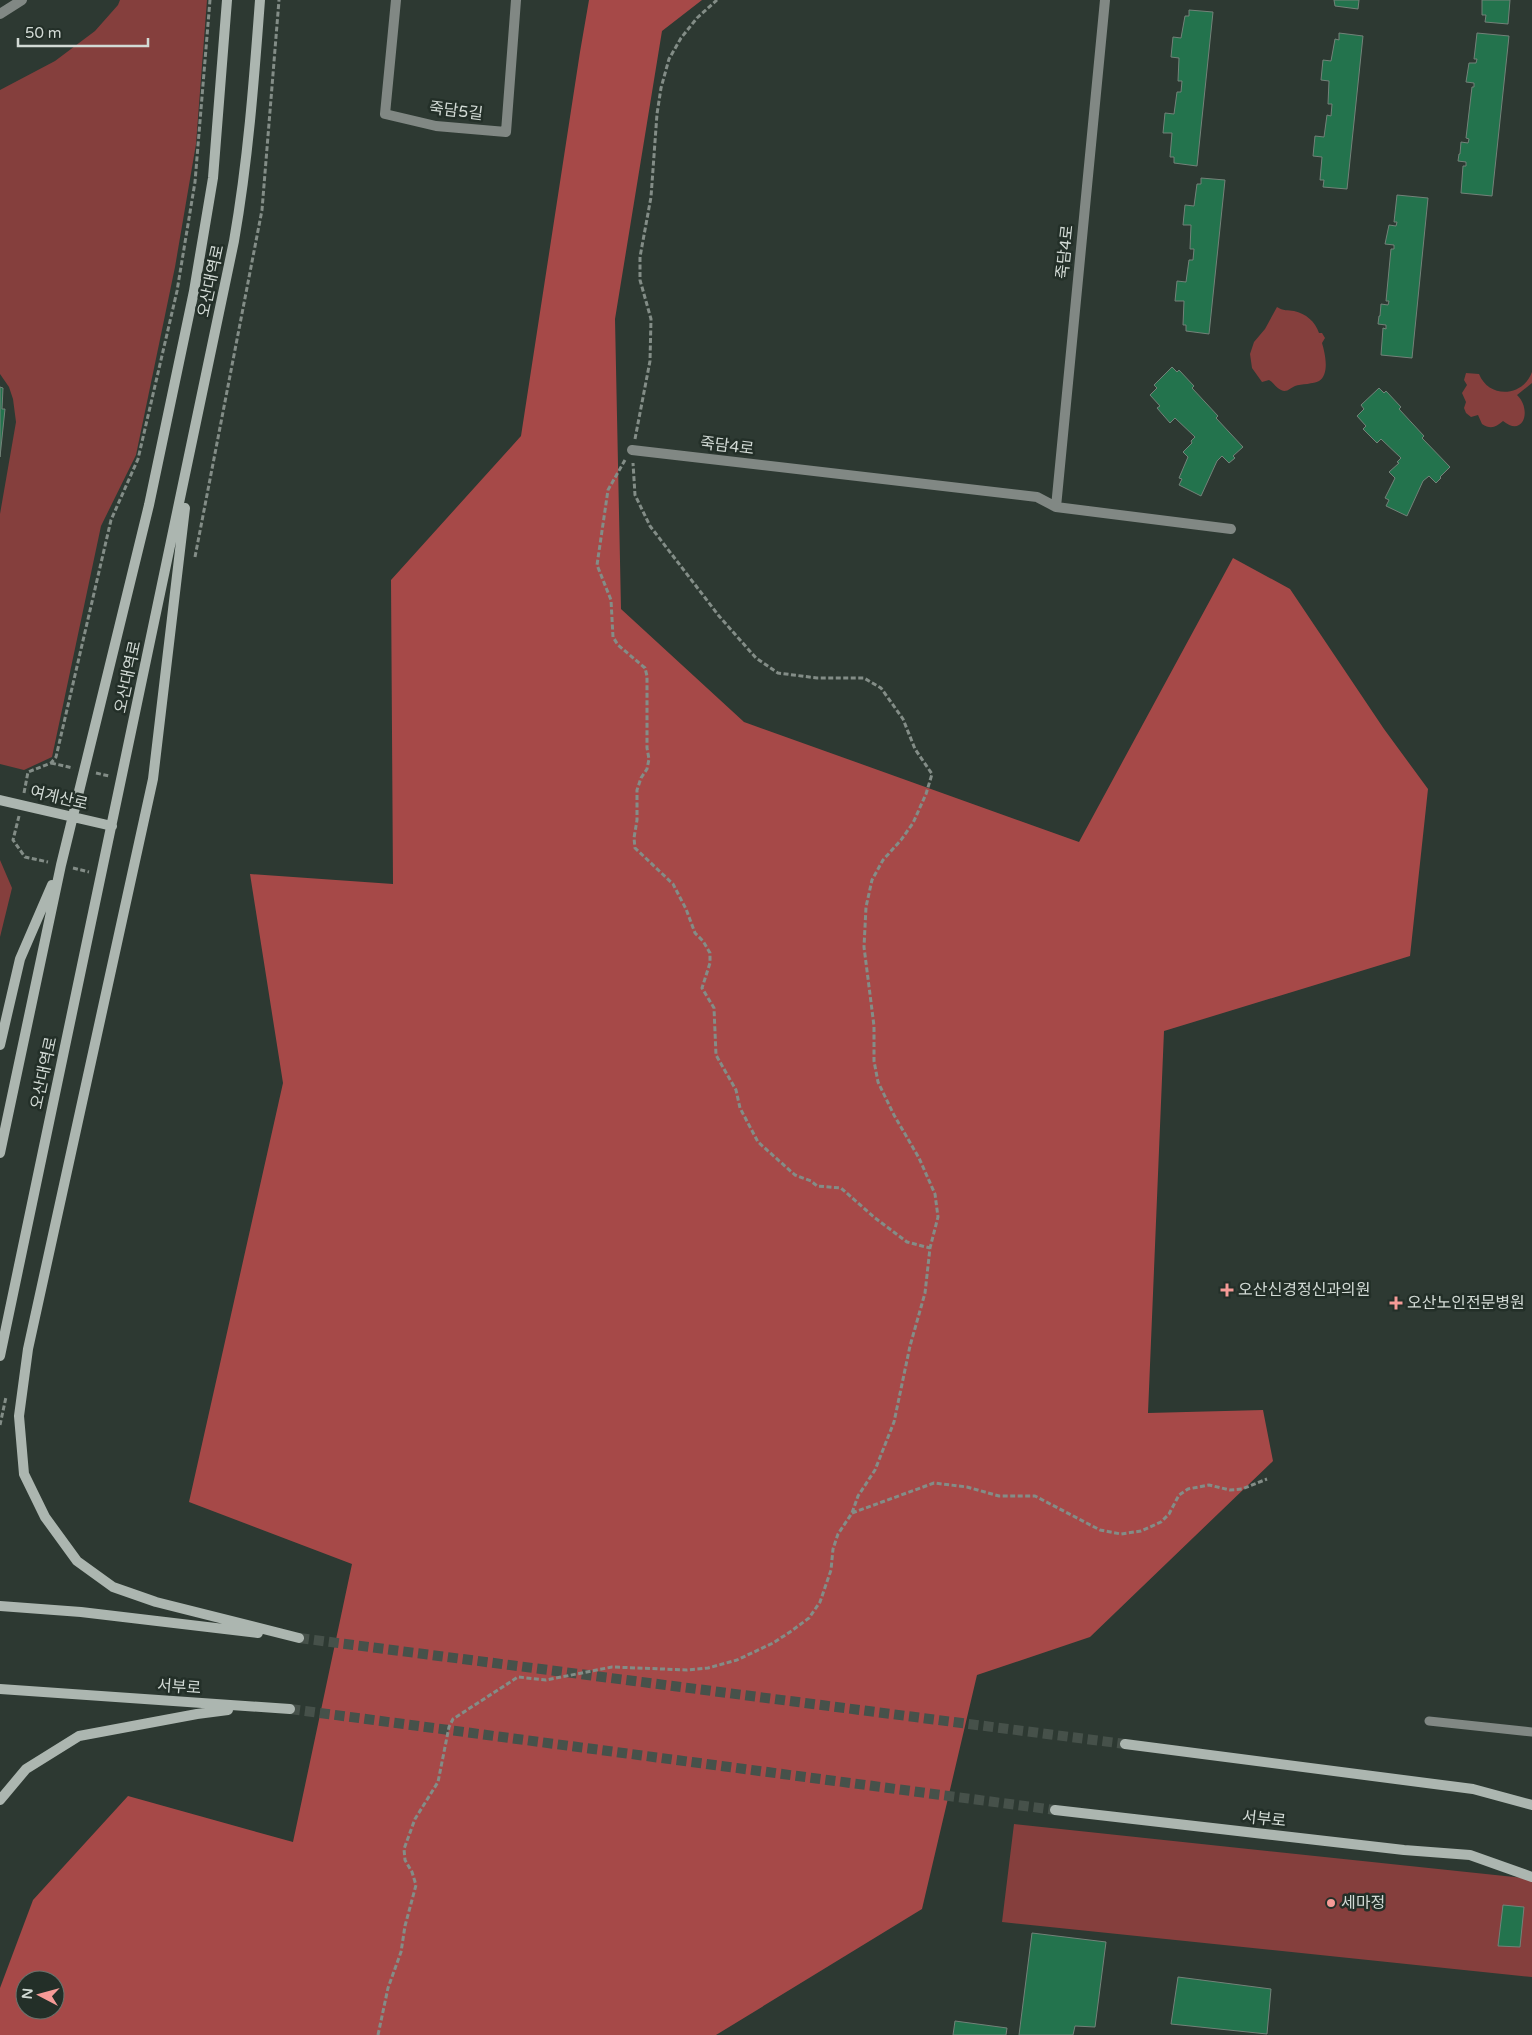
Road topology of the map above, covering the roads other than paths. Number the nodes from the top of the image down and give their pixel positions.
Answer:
1 (22, 0) edge
2 (227, 0) edge
3 (260, 0) edge
4 (396, 0) edge
5 (516, 0) edge
6 (1105, 0) edge
7 (0, 14) edge
8 (632, 450) road end
9 (190, 456) junction
10 (1056, 507) junction
11 (1231, 529) dead end
12 (0, 800) edge
13 (72, 816) junction
14 (112, 826) junction
15 (61, 866) junction
16 (0, 1045) edge
17 (0, 1153) edge
18 (0, 1356) edge
19 (0, 1606) edge
20 (0, 1689) edge
21 (250, 1707) junction
22 (290, 1710) tunnel mouth
23 (1429, 1721) dead end
24 (1532, 1732) edge
25 (1125, 1744) tunnel mouth
26 (0, 1800) edge
27 (1532, 1805) edge
28 (1055, 1810) tunnel mouth
29 (1532, 1877) edge

1 - 7 street
2 - 13 main road, 오산대역로
3 - 9 main road, 오산대역로
4 - 5 street, 죽담5길
6 - 10 street, 죽담4로
8 - 10 street, 죽담4로
9 - 14 main road, 오산대역로
9 - 19 main road
10 - 11 street, 죽담4로
12 - 13 main road, 여계산로
13 - 14 main road, 여계산로
13 - 15 main road, 오산대역로
14 - 18 main road, 오산대역로
15 - 16 main road
15 - 17 main road, 오산대역로
20 - 21 main road, 서부로
21 - 22 main road, 서부로
21 - 26 main road
23 - 24 lane
25 - 27 main road
28 - 29 main road, 서부로

